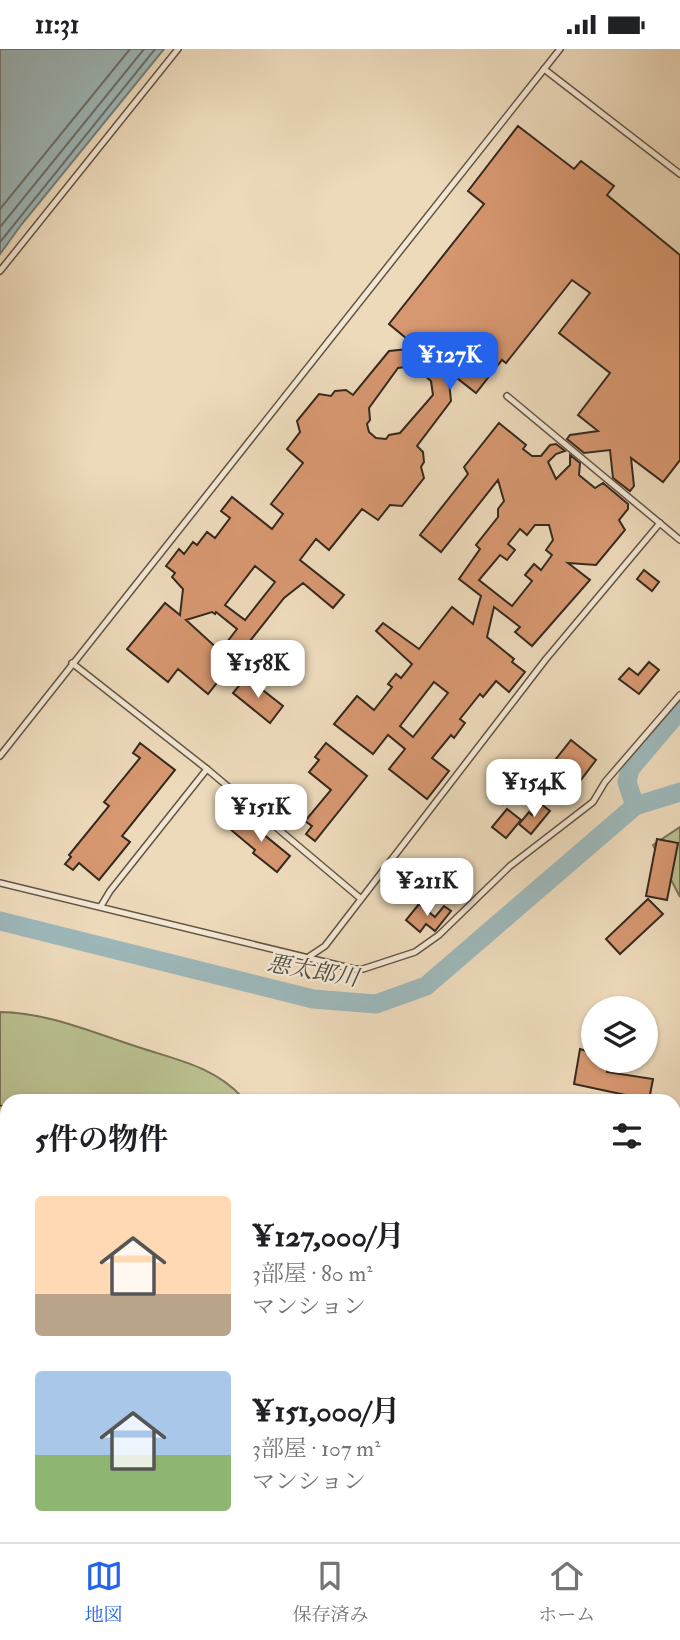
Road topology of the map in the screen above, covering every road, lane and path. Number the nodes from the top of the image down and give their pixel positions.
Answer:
1 (178, 49) edge
2 (560, 49) edge
3 (544, 69) junction
4 (680, 174) edge
5 (0, 271) edge
6 (507, 396) dead end
7 (660, 523) junction
8 (680, 540) edge
9 (72, 663) junction
10 (680, 695) edge
11 (0, 755) edge
12 (207, 769) junction
13 (0, 883) edge
14 (360, 898) junction
15 (101, 906) junction
16 (310, 956) junction

1 - 5 lane
2 - 3 lane
3 - 4 lane
3 - 9 lane
6 - 7 lane
7 - 8 lane
7 - 14 lane
9 - 11 lane
9 - 12 lane
10 - 16 lane
12 - 14 lane
12 - 15 lane
13 - 15 lane
14 - 16 lane
15 - 16 lane

